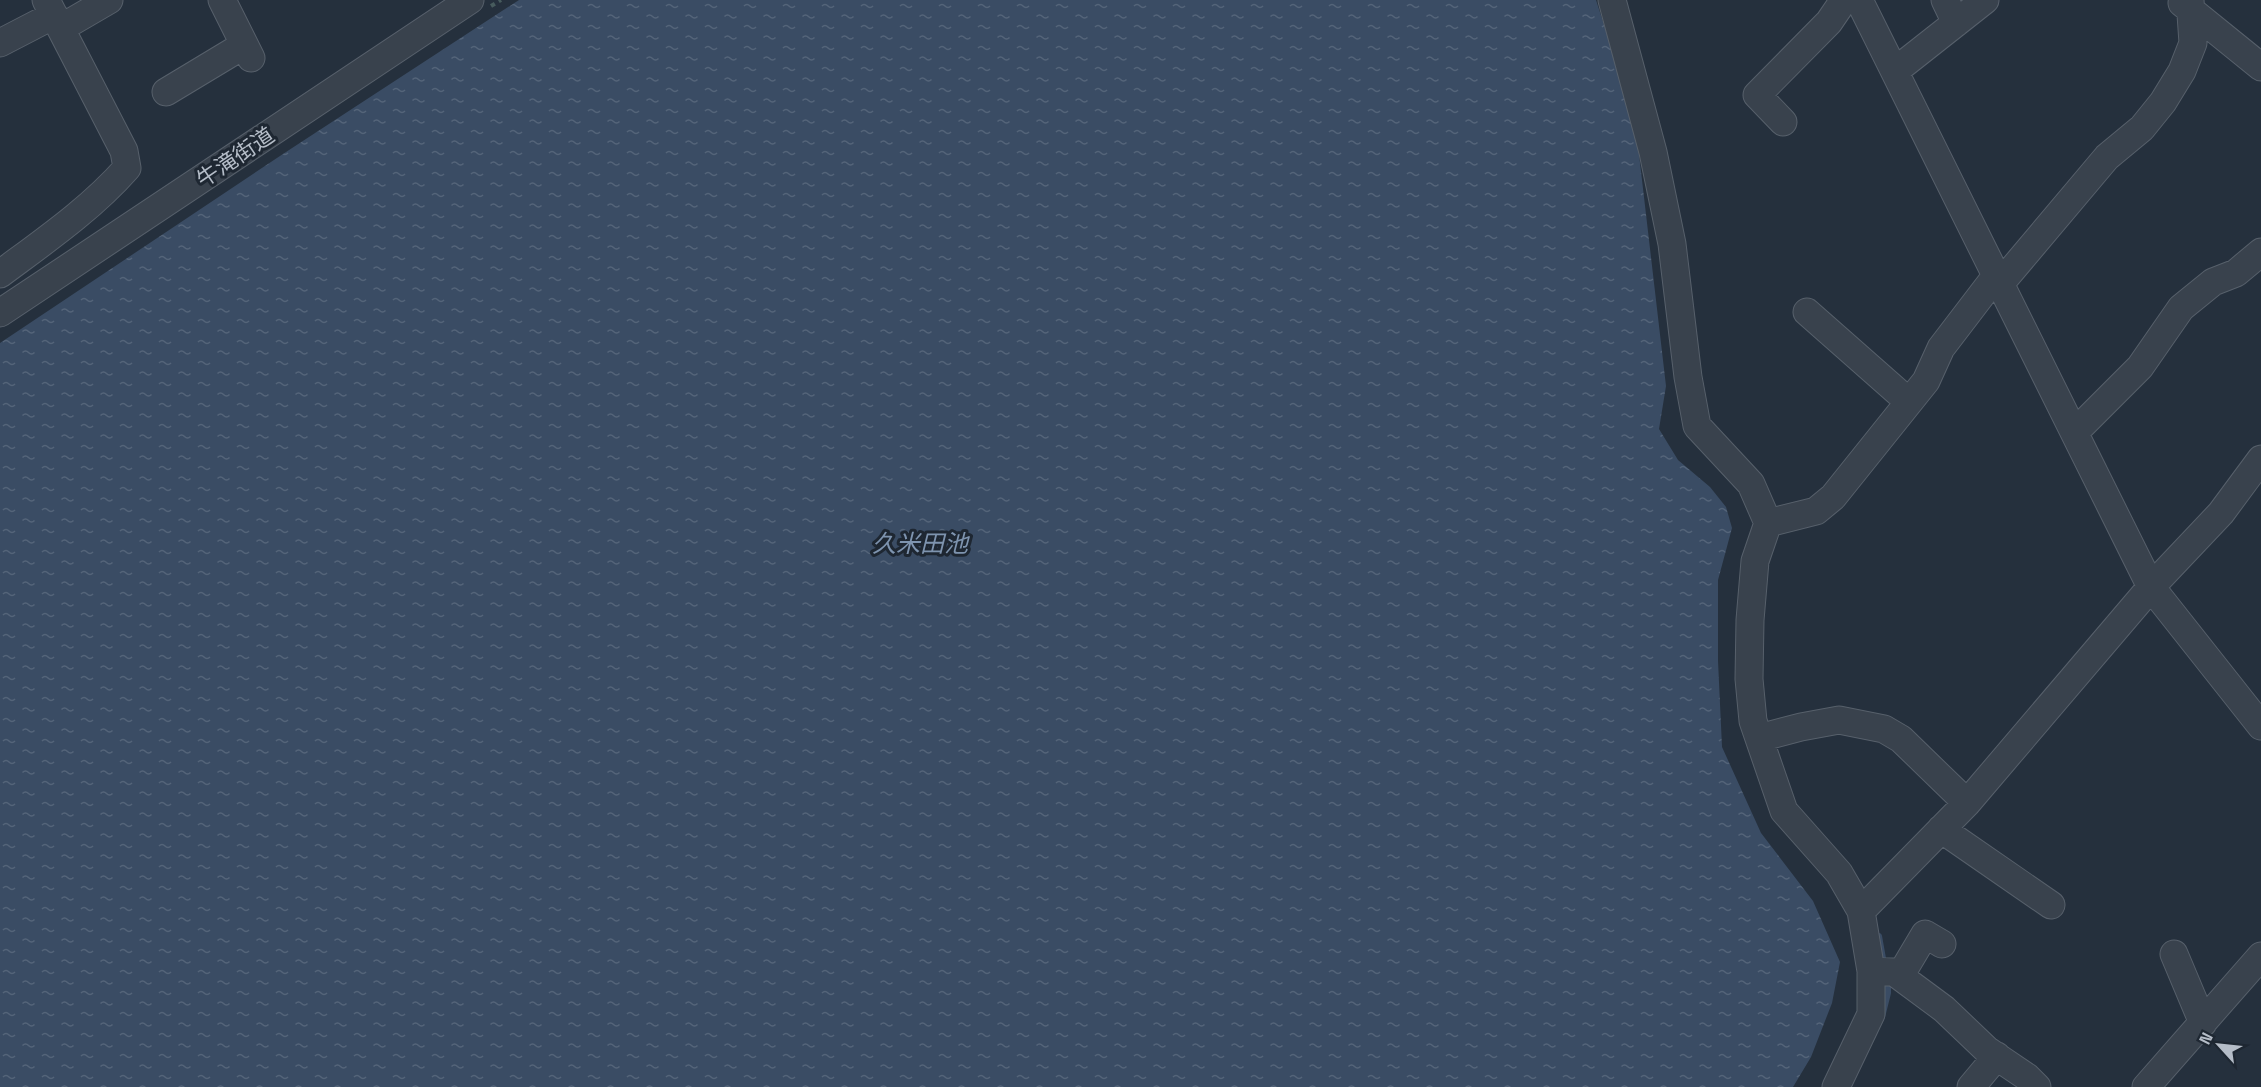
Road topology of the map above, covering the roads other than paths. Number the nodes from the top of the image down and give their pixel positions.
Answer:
1 (109, 0) edge
2 (222, 0) edge
3 (470, 0) edge
4 (1612, 0) edge
5 (1844, 0) edge
6 (1859, 0) edge
7 (1985, 0) edge
8 (2185, 2) edge
9 (1951, 11) edge
10 (53, 14) edge
11 (0, 43) edge
12 (2261, 68) edge
13 (1895, 72) junction
14 (166, 92) dead end
15 (1783, 122) dead end
16 (2261, 252) edge
17 (0, 274) edge
18 (1998, 280) junction
19 (1807, 312) dead end
20 (0, 313) edge
21 (1909, 402) junction
22 (2075, 432) junction
23 (2259, 464) edge
24 (1768, 524) junction
25 (2151, 587) junction
26 (2261, 726) edge
27 (1759, 738) junction
28 (1967, 803) junction
29 (1941, 829) junction
30 (2051, 905) dead end
31 (1861, 911) junction
32 (1942, 944) dead end
33 (2174, 954) dead end
34 (2261, 956) edge
35 (1870, 970) junction
36 (1900, 976) junction
37 (2203, 1023) junction
38 (1997, 1056) junction
39 (1836, 1087) edge
40 (1971, 1087) edge
41 (2037, 1087) edge
42 (2146, 1087) edge

1 - 10 street
2 - 14 street
3 - 20 street, 牛滝街道
4 - 24 street
5 - 15 street
6 - 13 street
7 - 9 street
8 - 12 street
8 - 18 street
9 - 13 street
10 - 11 street
10 - 17 street
13 - 18 street
16 - 22 street
18 - 21 street
18 - 22 street
19 - 21 street
21 - 24 street
22 - 25 street
23 - 25 street
24 - 27 street
25 - 26 street
25 - 28 street
27 - 28 street
27 - 31 street
28 - 29 street
29 - 30 street
29 - 31 street
31 - 35 street
32 - 36 street
33 - 37 street
34 - 37 street
35 - 36 street
35 - 39 street
36 - 38 street
37 - 42 street
38 - 40 street
38 - 41 street

